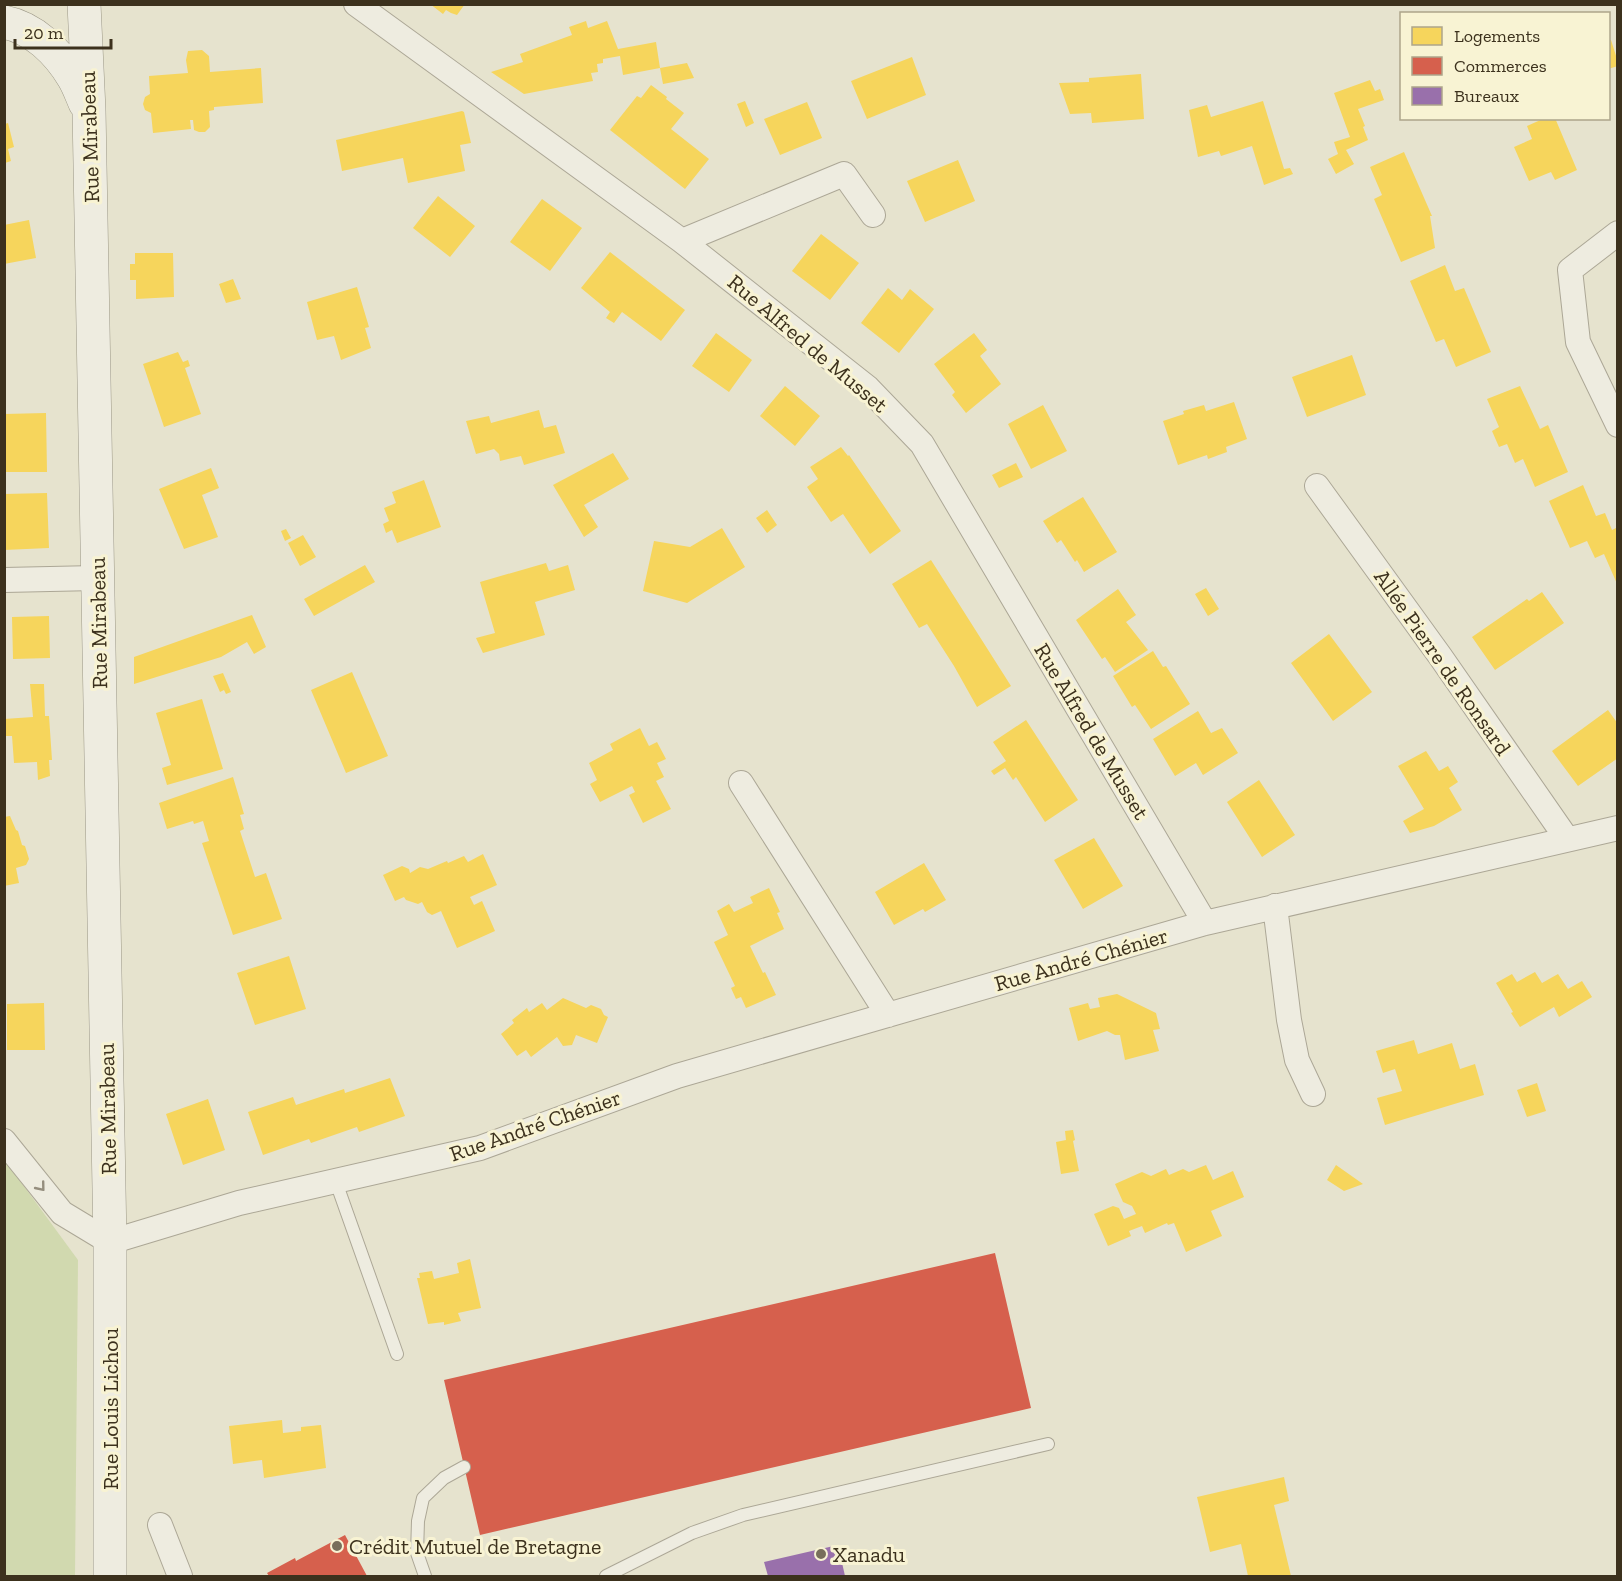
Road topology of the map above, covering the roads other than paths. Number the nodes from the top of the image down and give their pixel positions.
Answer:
1 (84, 4) edge
2 (356, 4) edge
3 (4, 22) edge
4 (88, 110) junction
5 (873, 215) dead end
6 (1617, 233) edge
7 (682, 241) junction
8 (1617, 425) edge
9 (1317, 486) dead end
10 (96, 578) junction
11 (4, 580) edge
12 (741, 783) dead end
13 (1617, 828) edge
14 (1567, 839) junction
15 (1275, 906) junction
16 (1205, 923) junction
17 (888, 1015) junction
18 (1313, 1094) dead end
19 (4, 1141) edge
20 (336, 1182) junction
21 (110, 1242) junction
22 (397, 1354) dead end
23 (1048, 1444) dead end
24 (464, 1467) dead end
25 (160, 1525) dead end
26 (110, 1576) edge
27 (180, 1576) edge
28 (425, 1576) edge
29 (606, 1576) edge

1 - 4 main road, Rue Mirabeau
2 - 7 street, Rue Alfred de Musset
3 - 4 main road
4 - 10 main road, Rue Mirabeau
5 - 7 street
6 - 8 street
7 - 16 street, Rue Alfred de Musset
9 - 14 street, Allée Pierre de Ronsard
10 - 11 street
10 - 21 main road, Rue Mirabeau
12 - 17 street
13 - 14 street, Rue André Chénier
14 - 15 street, Rue André Chénier
15 - 16 street, Rue André Chénier
15 - 18 street
16 - 17 street, Rue André Chénier
17 - 20 street, Rue André Chénier
19 -> 21 street
20 - 21 street, Rue André Chénier
20 - 22 lane
21 - 26 main road, Rue Louis Lichou
23 - 29 lane
24 - 28 lane
25 - 27 street

